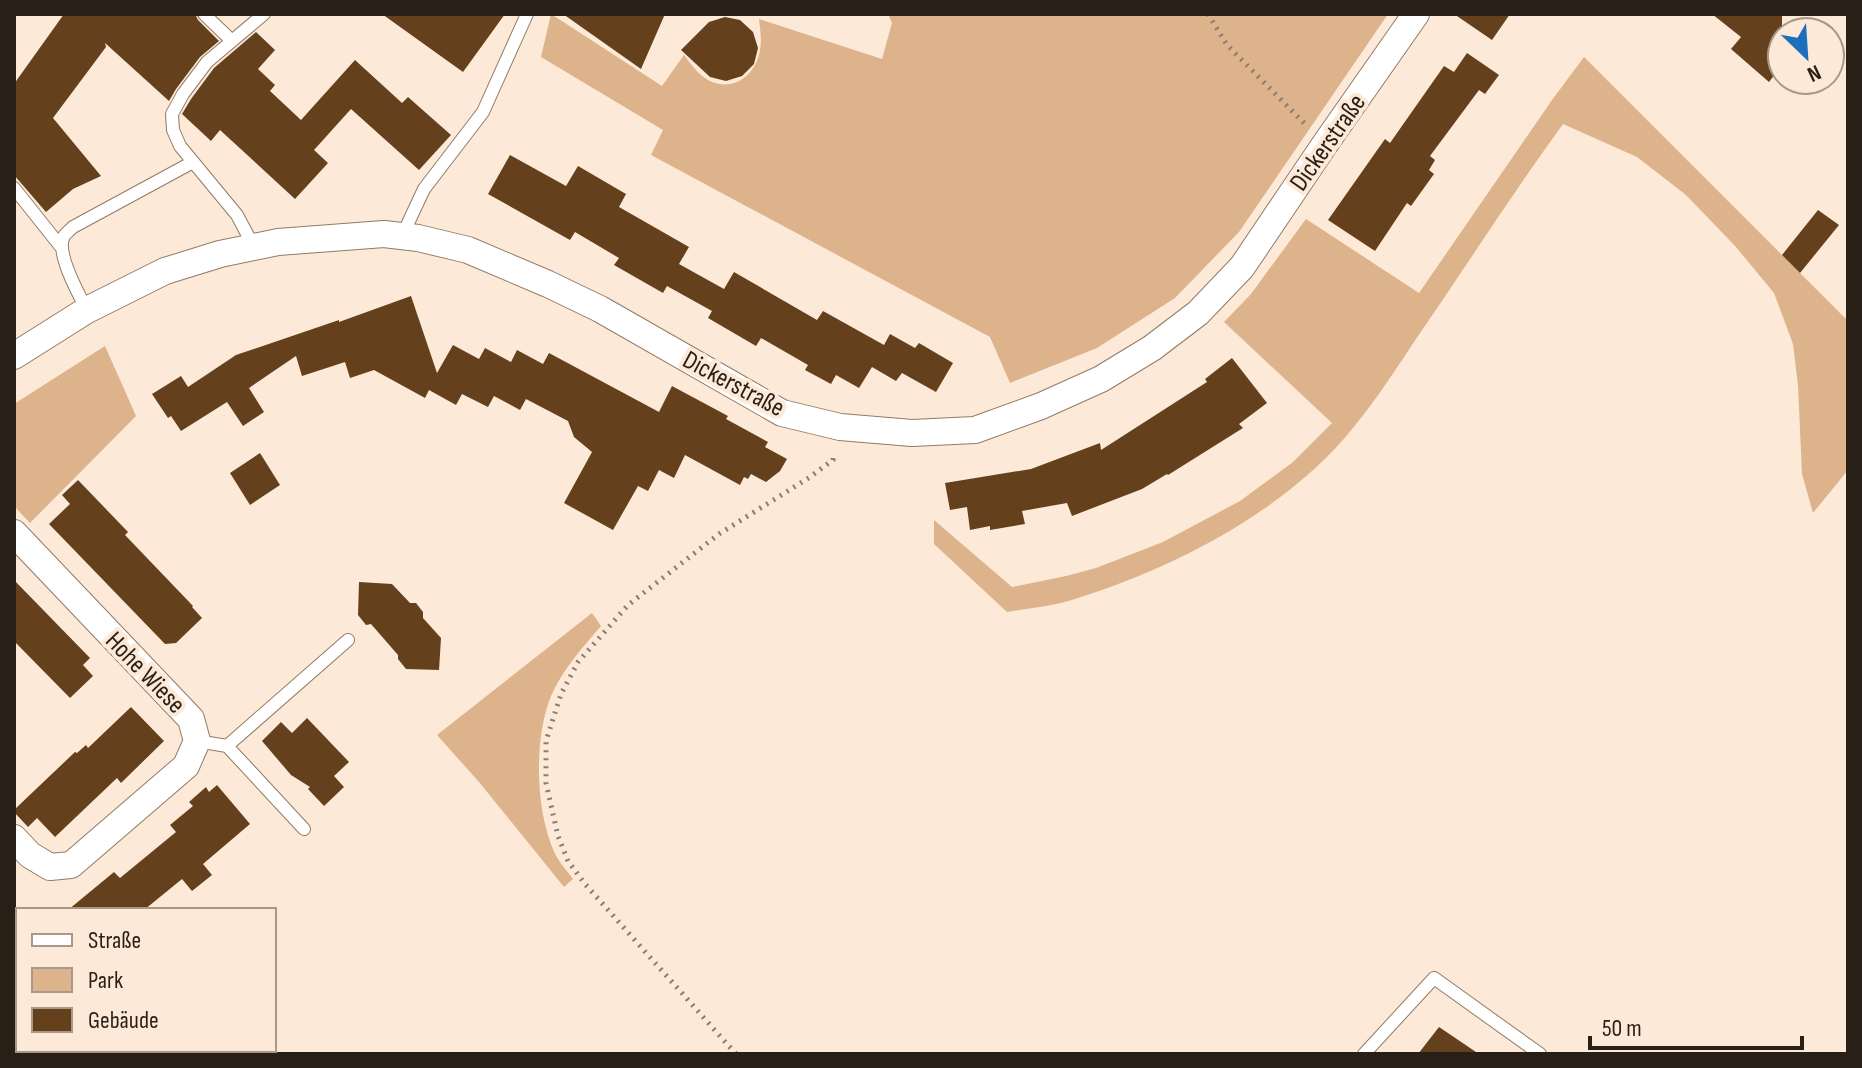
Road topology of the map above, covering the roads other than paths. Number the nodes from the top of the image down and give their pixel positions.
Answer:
1 (204, 14) edge
2 (264, 14) edge
3 (527, 14) edge
4 (1416, 14) edge
5 (232, 41) junction
6 (193, 162) junction
7 (14, 188) edge
8 (402, 236) junction
9 (61, 247) junction
10 (254, 247) junction
11 (87, 310) junction
12 (14, 356) edge
13 (14, 533) edge
14 (348, 640) dead end
15 (197, 741) junction
16 (227, 746) junction
17 (304, 829) dead end
18 (14, 838) edge
19 (1364, 1054) edge
20 (1540, 1054) edge

1 - 5 lane
2 - 5 lane
3 - 8 lane
4 - 8 street, Dickerstraße
5 - 6 lane
6 - 9 lane
6 - 10 lane
7 - 9 lane
8 - 10 street, Dickerstraße
9 - 11 lane
10 - 11 street, Dickerstraße
11 - 12 street, Dickerstraße
13 - 15 street, Hohe Wiese
14 - 16 lane
15 - 16 lane
15 - 18 street, Hohe Wiese
16 - 17 lane
19 - 20 lane

